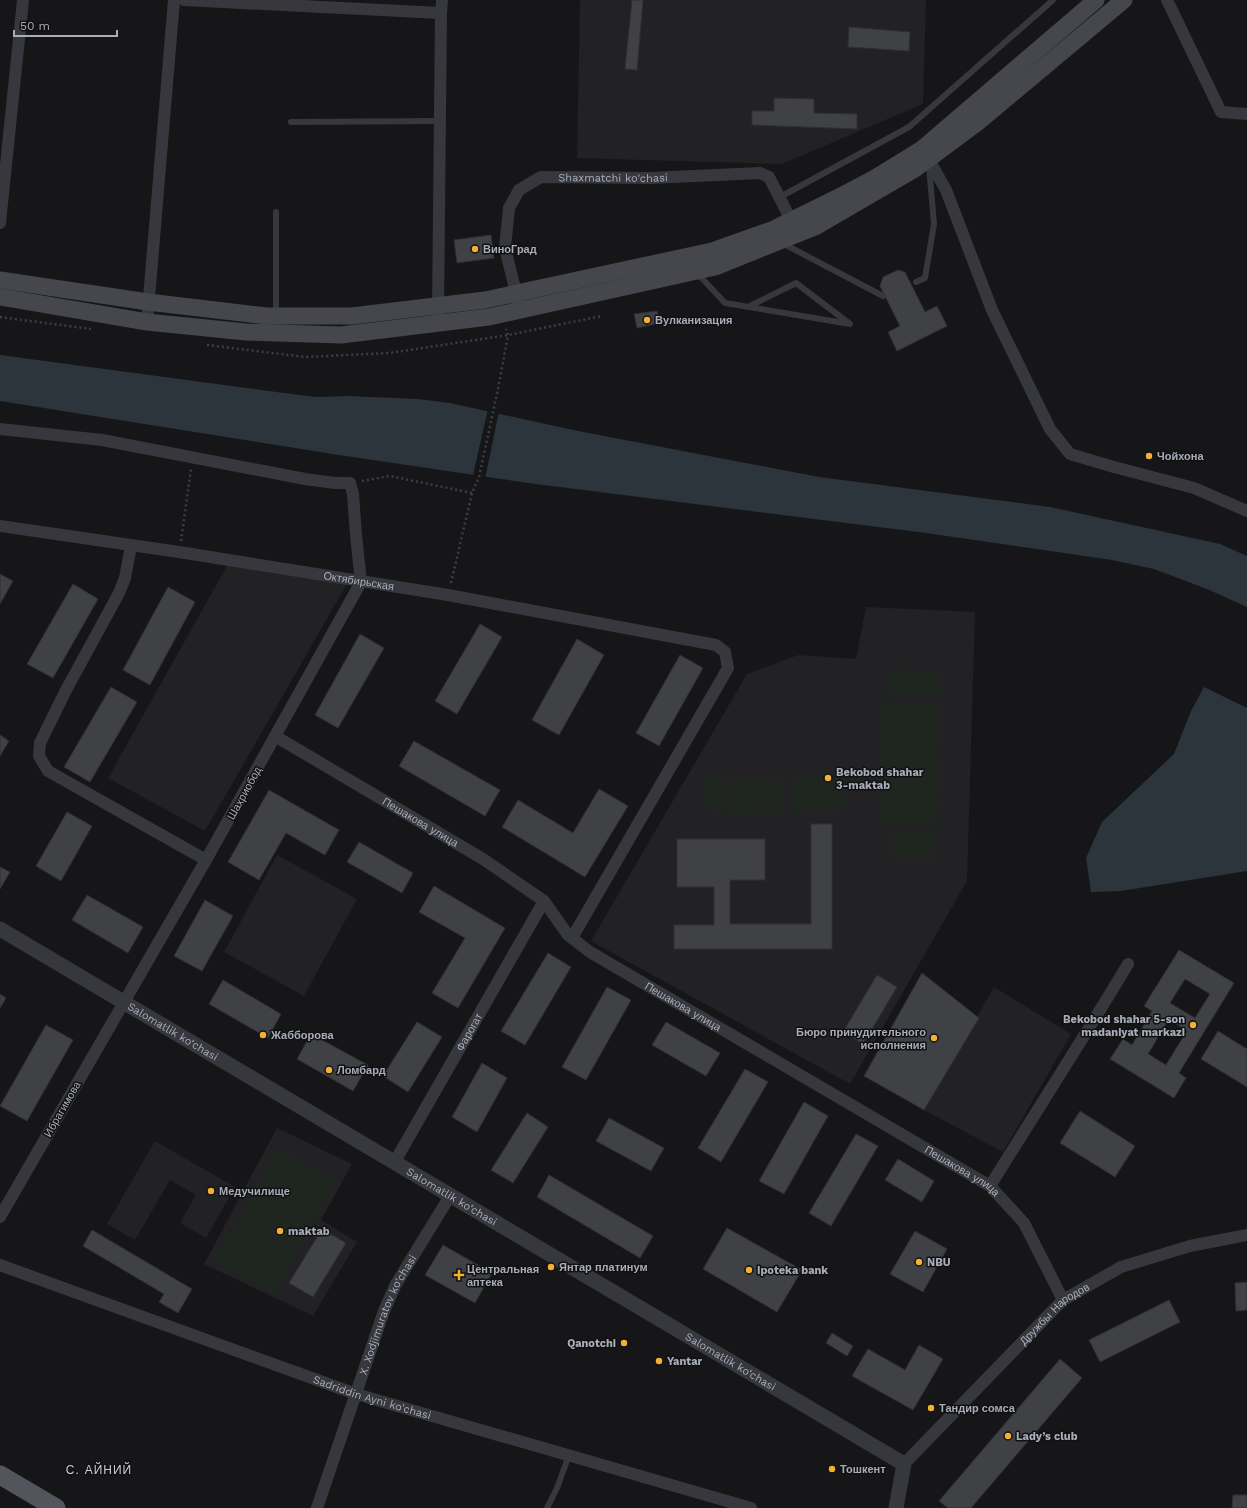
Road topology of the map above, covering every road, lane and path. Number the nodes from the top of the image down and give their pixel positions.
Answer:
1 (23, 0) edge
2 (174, 0) edge
3 (184, 0) edge
4 (442, 0) edge
5 (1053, 0) edge
6 (1096, 0) edge
7 (1124, 0) edge
8 (1167, 0) edge
9 (441, 13) junction
10 (1247, 114) edge
11 (440, 121) junction
12 (291, 122) dead end
13 (925, 154) junction
14 (2, 194) edge
15 (780, 197) junction
16 (276, 212) dead end
17 (791, 220) junction
18 (0, 223) edge
19 (777, 235) junction
20 (696, 271) junction
21 (0, 280) edge
22 (916, 282) dead end
23 (517, 293) junction
24 (883, 296) dead end
25 (0, 297) edge
26 (148, 302) junction
27 (438, 306) junction
28 (748, 307) junction
29 (519, 310) junction
30 (503, 314) junction
31 (276, 316) junction
32 (602, 316) dead end
33 (147, 322) junction
34 (438, 324) junction
35 (508, 335) junction
36 (0, 429) edge
37 (193, 458) junction
38 (350, 483) junction
39 (472, 493) junction
40 (1247, 511) edge
41 (0, 526) edge
42 (131, 546) junction
43 (179, 552) junction
44 (361, 582) junction
45 (448, 595) junction
46 (276, 736) junction
47 (206, 860) junction
48 (544, 901) junction
49 (0, 929) edge
50 (572, 938) junction
51 (1128, 964) dead end
52 (124, 1002) junction
53 (394, 1163) junction
54 (990, 1186) junction
55 (450, 1196) junction
56 (0, 1217) edge
57 (1247, 1235) edge
58 (0, 1265) edge
59 (1062, 1300) junction
60 (356, 1394) junction
61 (569, 1456) junction
62 (904, 1464) junction
63 (0, 1475) edge
64 (56, 1508) edge
65 (317, 1508) edge
66 (547, 1508) edge
67 (751, 1508) edge
68 (897, 1508) edge

1 - 14 street
2 - 26 street
3 - 9 street
4 - 9 street
5 - 15 lane
6 - 13 main road
7 - 13 main road
8 - 10 street
9 - 11 street
11 - 12 lane
11 - 27 street
13 - 17 main road
13 - 19 main road
13 - 22 lane
13 - 40 street
14 - 18 street
15 - 17 street, Shaxmatchi ko'chasi
15 - 23 street, Shaxmatchi ko'chasi
16 - 31 lane
17 - 19 main road
19 - 20 main road
19 - 23 main road
19 - 24 lane
20 - 28 lane
20 - 29 main road
21 - 26 main road
23 - 27 main road
23 - 29 street, Shaxmatchi ko'chasi
25 - 33 main road
26 - 31 main road
26 - 33 street
27 - 31 main road
27 - 34 street
28 - 28 lane
29 - 30 main road
30 - 34 main road
30 - 35 path
32 - 35 path
33 - 34 main road
35 - 39 path
36 - 37 street
37 - 38 street
37 - 43 path
38 - 39 path
38 - 44 street
39 - 45 path
41 - 42 street, Октябирьская
42 - 43 street, Октябирьская
42 - 47 street
43 - 44 street, Октябирьская
44 - 45 street, Октябирьская
44 - 46 street, Шахриобод
45 - 50 street, Октябирьская
46 - 47 street, Шахриобод
46 - 48 street, Пешакова улица
47 - 52 street, Шахриобод
48 - 50 street, Пешакова улица
48 - 53 street, Фарогат
49 - 52 street, Salomatlik ko‘chasi
50 - 54 street, Пешакова улица
51 - 54 street
52 - 53 street, Salomatlik ko‘chasi
52 - 56 street, Ибрагимова
53 - 55 street, Salomatlik ko‘chasi
54 - 59 street, Пешакова улица
55 - 60 street, X. Xodjimuratov ko'chasi
55 - 62 street, Salomatlik ko‘chasi
57 - 59 street, Дружбы Народов
58 - 60 street, Sadriddin Ayni ko'chasi
59 - 62 street, Дружбы Народов
60 - 61 street, Sadriddin Ayni ko'chasi
60 - 65 street, X. Xodjimuratov ko'chasi
61 - 66 lane
61 - 67 street, Sadriddin Ayni ko'chasi
62 - 68 street
63 - 64 main road

